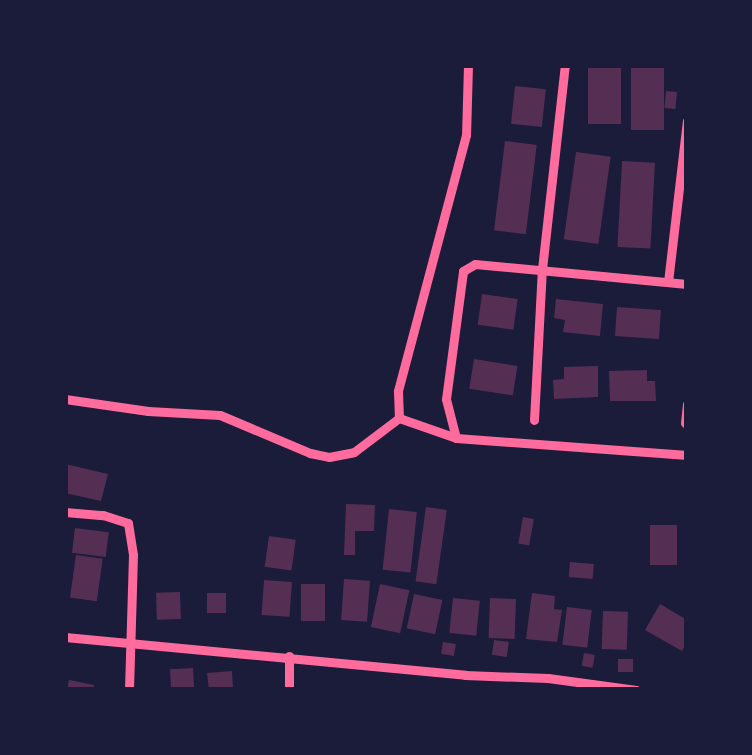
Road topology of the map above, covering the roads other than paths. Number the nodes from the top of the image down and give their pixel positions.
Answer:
1 (468, 65) edge
2 (564, 65) edge
3 (687, 121) edge
4 (542, 270) junction
5 (668, 282) junction
6 (687, 284) edge
7 (65, 399) edge
8 (687, 404) edge
9 (400, 418) junction
10 (534, 420) dead end
11 (685, 424) edge
12 (456, 438) junction
13 (687, 454) edge
14 (65, 512) edge
15 (65, 637) edge
16 (130, 645) junction
17 (289, 656) junction
18 (465, 675) junction
19 (130, 690) edge
20 (290, 690) edge
21 (465, 690) edge
22 (636, 690) edge

1 - 9 street
2 - 4 street
3 - 5 street
4 - 5 street
4 - 10 street
4 - 12 street
5 - 6 street
7 - 9 street
8 - 11 street
9 - 12 street
12 - 13 street
14 - 16 street
15 - 16 street
16 - 17 street
16 - 19 street
17 - 18 street
17 - 20 street
18 - 21 street
18 - 22 street

